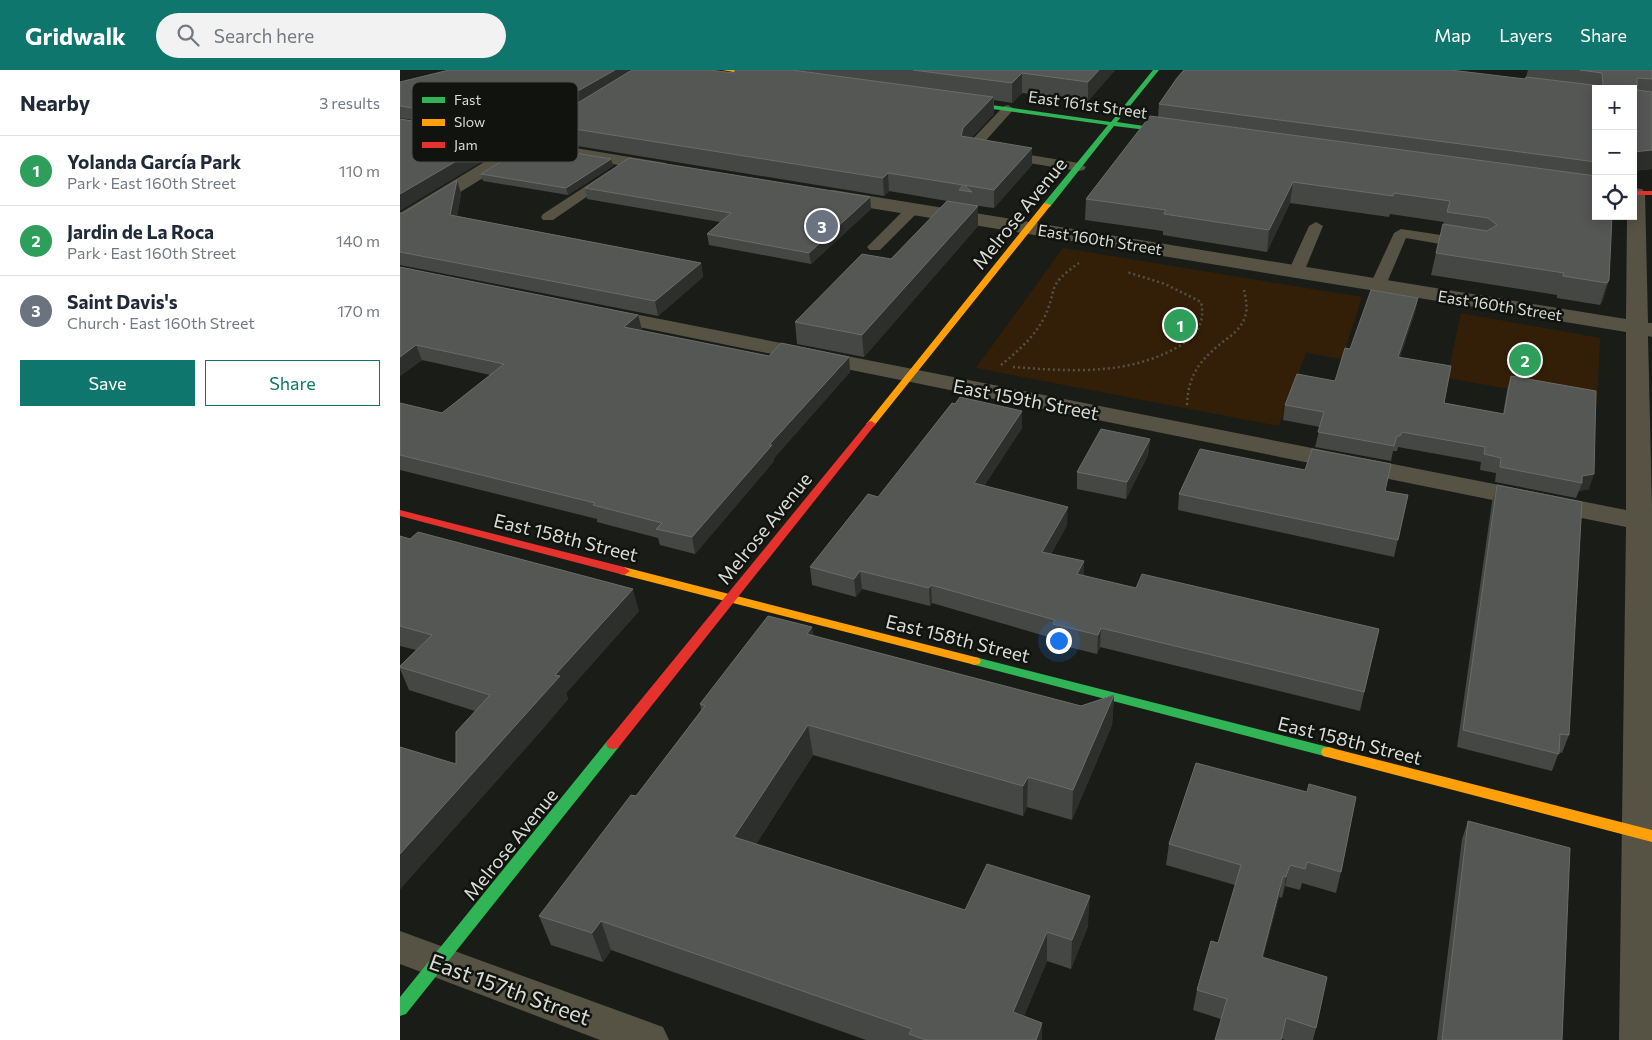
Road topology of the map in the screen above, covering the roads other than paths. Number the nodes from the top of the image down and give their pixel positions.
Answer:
1 (724, 70) edge
2 (1156, 70) edge
3 (782, 78) edge
4 (945, 101) edge
5 (1008, 109) junction
6 (1111, 124) junction
7 (1193, 135) edge
8 (578, 154) edge
9 (496, 162) edge
10 (628, 162) junction
11 (1080, 166) junction
12 (677, 170) edge
13 (814, 192) edge
14 (1640, 193) edge
15 (913, 209) junction
16 (548, 217) dead end
17 (400, 221) edge
18 (1316, 226) dead end
19 (1030, 228) junction
20 (1482, 246) edge
21 (875, 247) dead end
22 (1296, 272) junction
23 (1378, 285) junction
24 (581, 310) edge
25 (1645, 329) edge
26 (910, 375) junction
27 (400, 513) edge
28 (1646, 523) edge
29 (731, 598) junction
30 (1645, 834) edge
31 (400, 947) edge
32 (437, 962) junction
33 (400, 1009) edge
34 (649, 1040) edge
35 (1639, 1040) edge

1 - 3 main road
2 - 6 main road, Melrose Avenue
4 - 5 main road, East 161st Street
5 - 6 main road, East 161st Street
5 - 11 lane
6 - 7 main road, East 161st Street
6 - 11 main road, Melrose Avenue
8 - 10 street
9 - 17 street
10 - 12 street
10 - 16 lane
11 - 19 main road, Melrose Avenue
13 - 15 street, East 160th Street
14 - 25 street
15 - 19 street, East 160th Street
15 - 21 lane
18 - 22 lane
19 - 22 street, East 160th Street
19 - 26 main road, Melrose Avenue
20 - 23 lane
22 - 23 street, East 160th Street
23 - 25 street, East 160th Street
24 - 26 street, East 159th Street
25 - 28 street
26 - 28 street, East 159th Street
26 - 29 main road, Melrose Avenue
27 - 29 main road, East 158th Street
28 - 30 street
29 - 30 main road, East 158th Street
29 - 32 main road, Melrose Avenue
30 - 35 street
31 - 32 street, East 157th Street
32 - 33 main road, Melrose Avenue
32 - 34 street, East 157th Street

